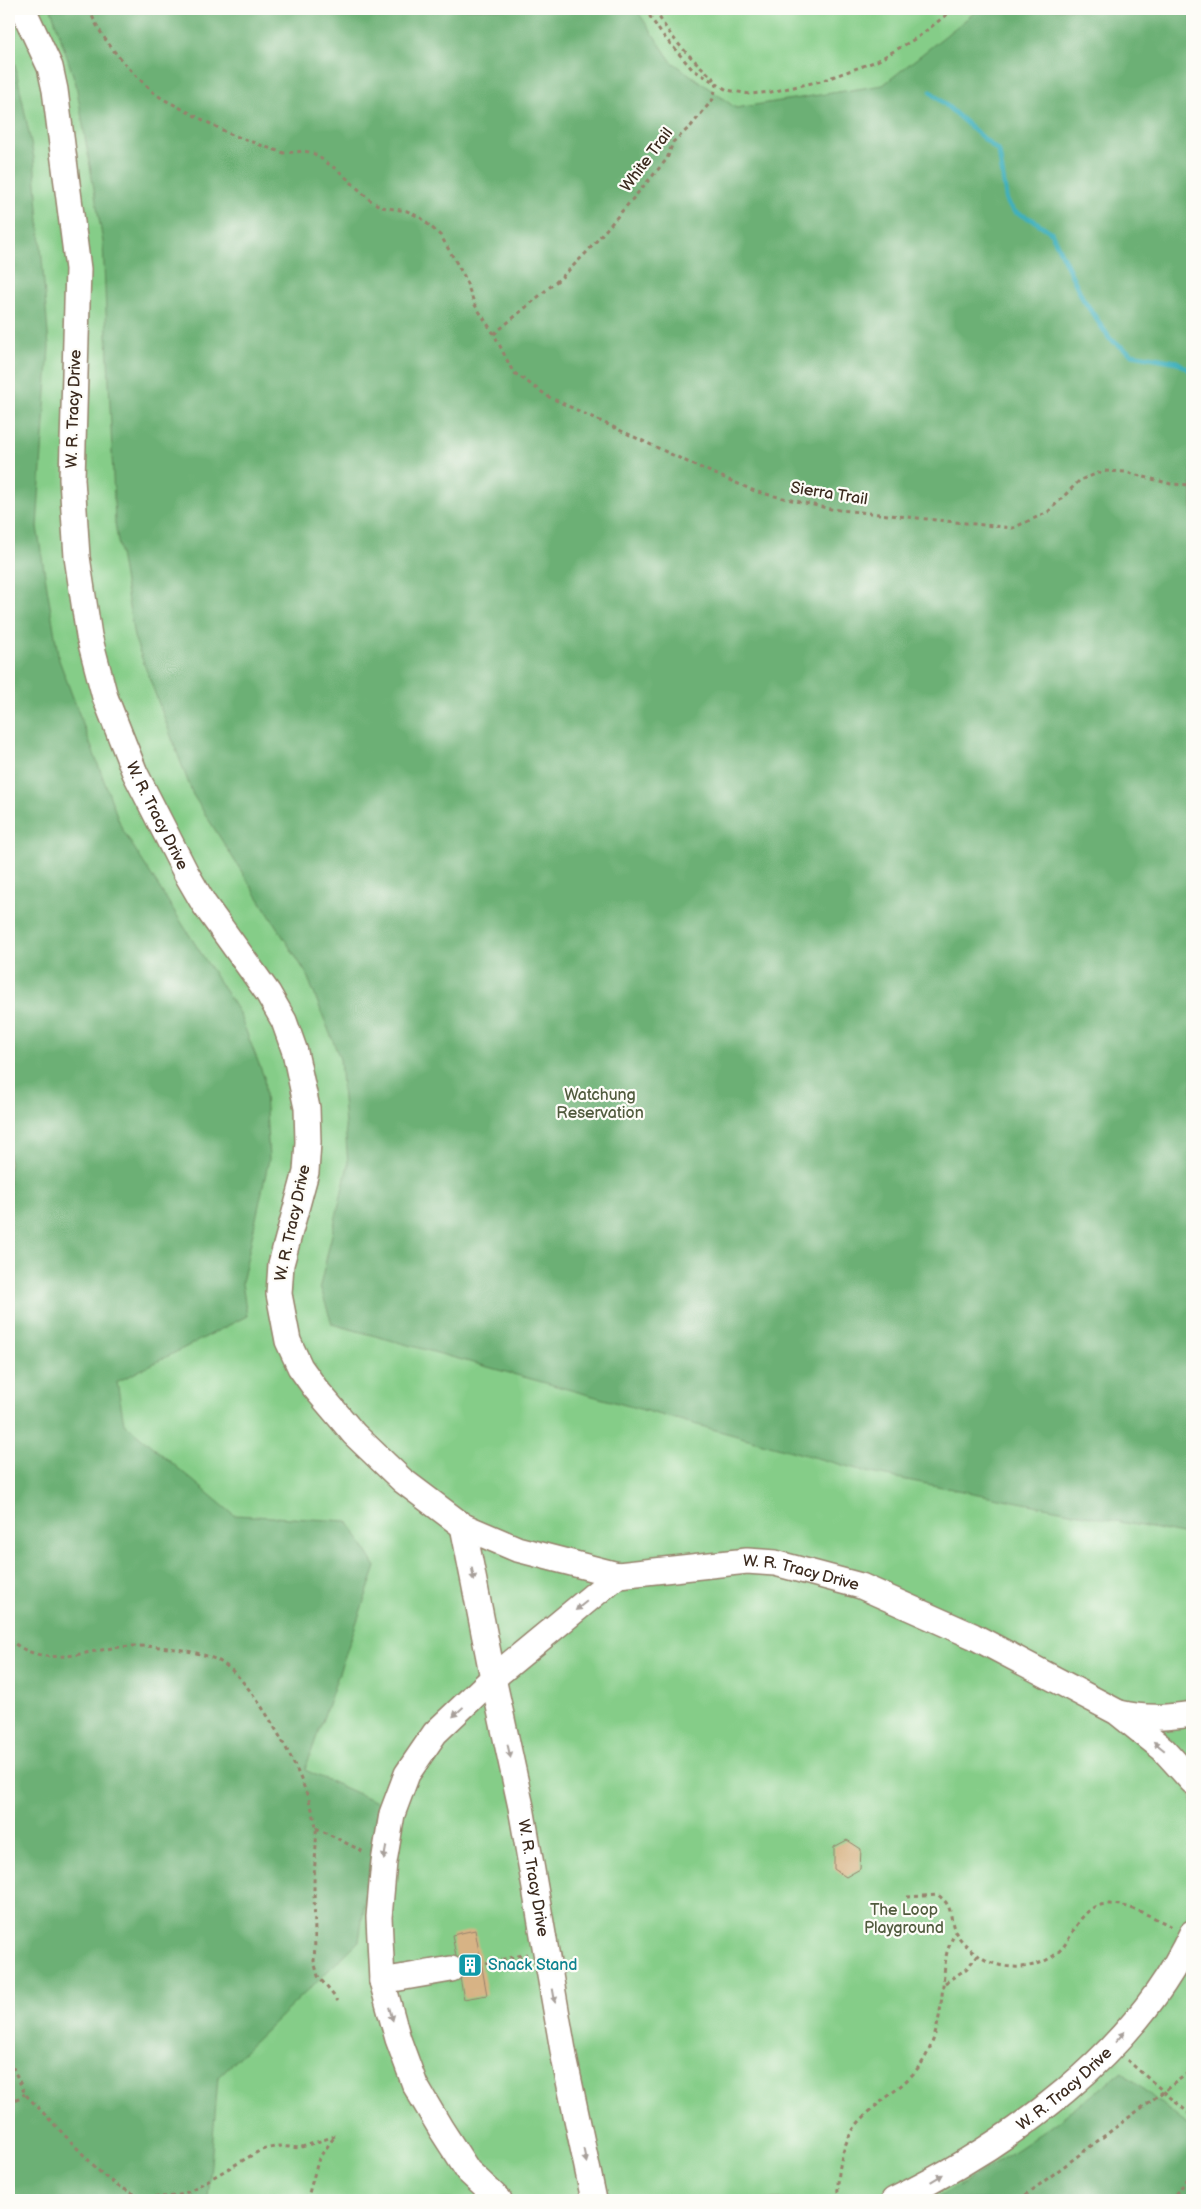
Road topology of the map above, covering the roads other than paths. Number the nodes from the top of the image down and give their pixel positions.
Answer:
1 (23, 9) edge
2 (463, 1526) junction
3 (618, 1575) junction
4 (493, 1678) junction
5 (1117, 1712) junction
6 (1192, 1714) edge
7 (1192, 1781) edge
8 (1192, 1934) edge
9 (451, 1969) dead end
10 (382, 1981) junction
11 (499, 2200) edge
12 (594, 2200) edge
13 (894, 2200) edge

1 - 2 street, W. R. Tracy Drive
2 - 3 street, W. R. Tracy Drive
2 -> 4 street, W. R. Tracy Drive
3 -> 4 street
3 - 5 street, W. R. Tracy Drive
4 -> 10 street
4 -> 12 street, W. R. Tracy Drive
5 - 6 street, W. R. Tracy Drive
7 -> 5 street, W. R. Tracy Drive
13 -> 8 street, W. R. Tracy Drive
9 - 10 street
10 -> 11 street

